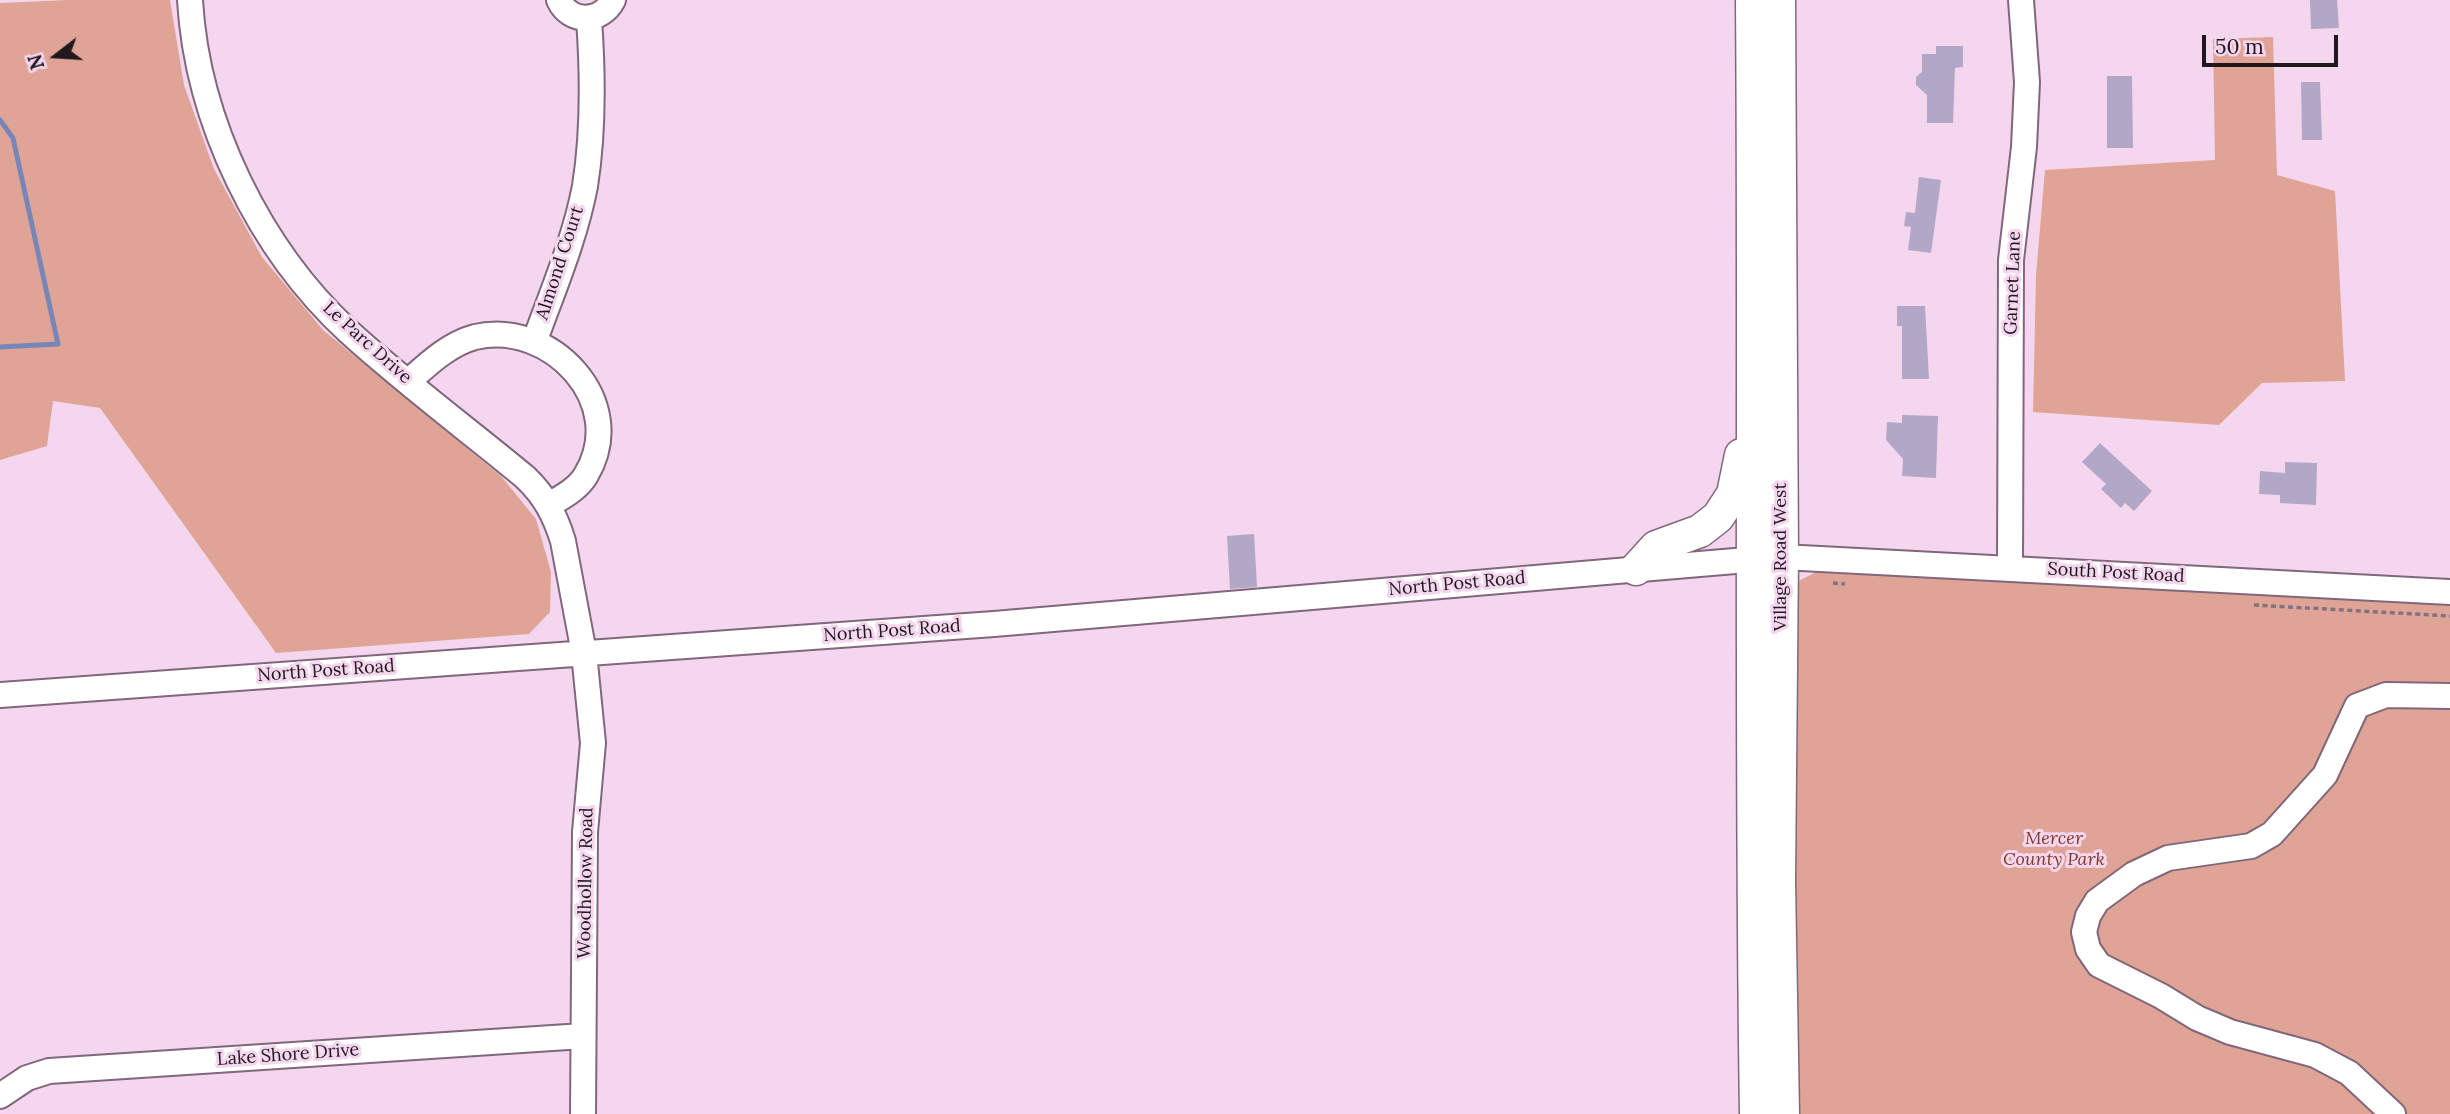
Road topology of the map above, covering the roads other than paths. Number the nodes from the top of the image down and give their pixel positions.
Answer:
1 (190, 0) edge
2 (559, 0) edge
3 (613, 0) edge
4 (1752, 0) edge
5 (1779, 0) edge
6 (2021, 0) edge
7 (589, 19) junction
8 (534, 340) junction
9 (409, 381) junction
10 (549, 505) junction
11 (1768, 557) junction
12 (2010, 566) junction
13 (1636, 569) junction
14 (2450, 592) edge
15 (583, 653) junction
16 (0, 695) edge
17 (2450, 696) edge
18 (583, 1036) junction
19 (0, 1096) edge
20 (583, 1114) edge
21 (1756, 1114) edge
22 (1783, 1114) edge
23 (2393, 1114) edge

1 - 9 street, Le Parc Drive
2 - 7 street
3 - 7 street
4 - 11 main road, Village Road West
4 - 13 main road
5 - 11 main road, Village Road West
6 - 12 street, Garnet Lane
7 - 8 street, Almond Court
8 - 9 street
8 - 10 street
9 - 10 street, Le Parc Drive
10 - 15 street, Le Parc Drive
11 - 12 street, South Post Road
11 - 13 street, North Post Road
11 - 21 main road, Village Road West
11 - 22 main road, Village Road West
12 - 14 street, South Post Road
13 - 15 street, North Post Road
15 - 16 street, North Post Road
15 - 18 street, Woodhollow Road
17 - 23 street
18 - 19 street, Lake Shore Drive
18 - 20 street, Woodhollow Road

